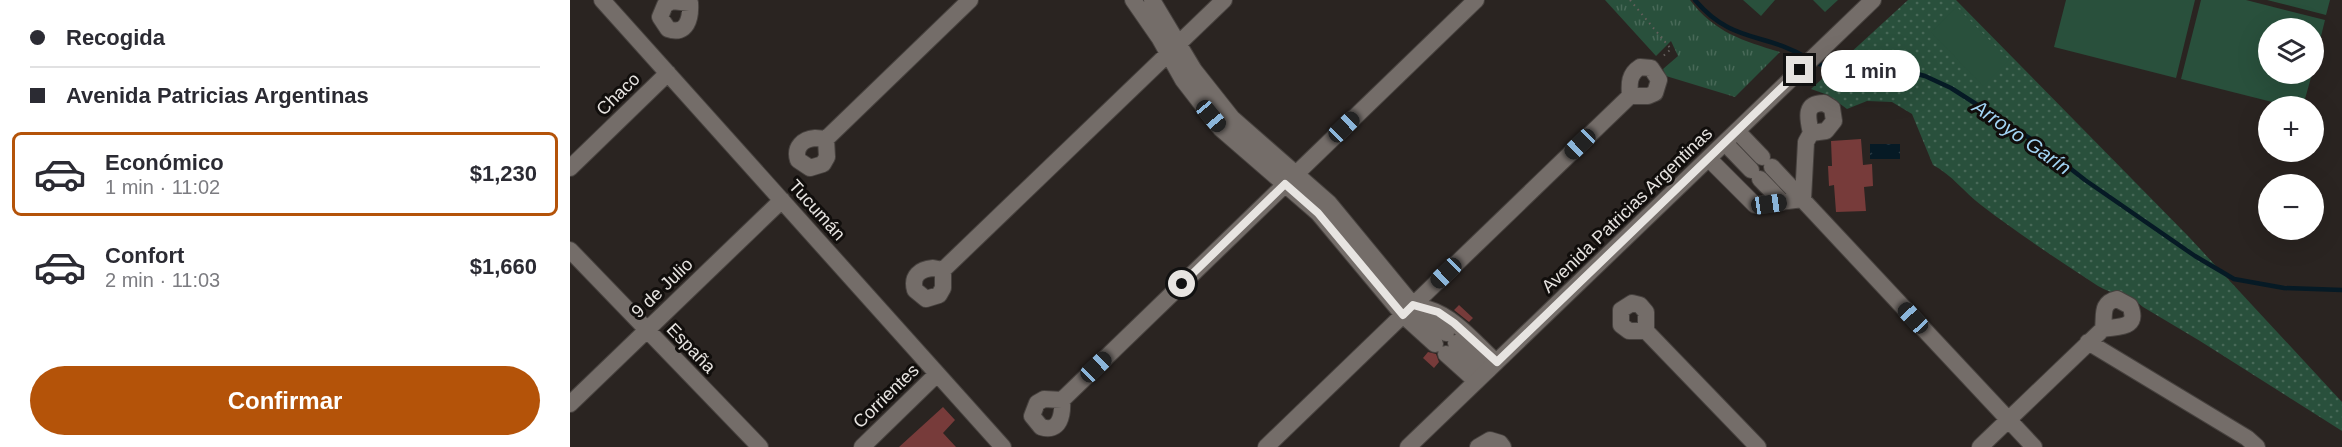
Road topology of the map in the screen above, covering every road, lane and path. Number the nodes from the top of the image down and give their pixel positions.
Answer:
1 (602, 0) edge
2 (970, 0) edge
3 (1133, 0) edge
4 (1152, 0) edge
5 (1224, 0) edge
6 (1476, 0) edge
7 (1630, 0) edge
8 (1872, 0) edge
9 (1174, 49) junction
10 (1651, 68) junction
11 (668, 74) junction
12 (1630, 96) junction
13 (1737, 131) junction
14 (1810, 133) dead end
15 (826, 139) dead end
16 (1725, 143) junction
17 (1709, 159) junction
18 (570, 168) edge
19 (1761, 168) junction
20 (1290, 179) junction
21 (1803, 199) junction
22 (782, 200) junction
23 (1782, 202) junction
24 (570, 250) edge
25 (943, 270) dead end
26 (1408, 310) junction
27 (2103, 329) dead end
28 (647, 330) junction
29 (1646, 331) dead end
30 (2088, 342) junction
31 (1487, 371) junction
32 (937, 374) junction
33 (1062, 400) dead end
34 (570, 404) edge
35 (2008, 420) junction
36 (760, 447) edge
37 (862, 447) edge
38 (1003, 447) edge
39 (1266, 447) edge
40 (1408, 447) edge
41 (1478, 447) edge
42 (1503, 447) edge
43 (1758, 447) edge
44 (1980, 447) edge
45 (2034, 447) edge
46 (2257, 447) edge

1 - 11 street, Tucumán
2 - 15 street
3 - 9 street
4 - 9 street
5 - 9 street
6 - 20 street
7 - 10 path
8 - 13 street, Avenida Patricias Argentinas
9 - 20 street
9 - 25 street
10 - 12 street
10 - 12 street
11 - 18 street, Chaco
11 - 22 street, Tucumán
12 - 26 street
13 - 16 street, Avenida Patricias Argentinas
13 - 19 street
14 - 21 street
16 - 17 street, Avenida Patricias Argentinas
16 - 19 street
17 - 23 street
17 - 31 street, Avenida Patricias Argentinas
19 - 21 street
19 - 23 street
20 - 26 street
20 - 33 street
21 - 23 street
21 - 35 street
22 - 28 street, 9 de Julio
22 - 32 street, Tucumán
24 - 28 street, España
26 - 31 street
26 - 31 street
26 - 39 street
27 - 30 street
28 - 34 street, 9 de Julio
28 - 36 street, España
29 - 43 street
30 - 35 street
30 - 46 street
31 - 40 street, Avenida Patricias Argentinas
32 - 37 street, Corrientes
32 - 38 street, Tucumán
35 - 44 street
35 - 45 street
41 - 42 street

